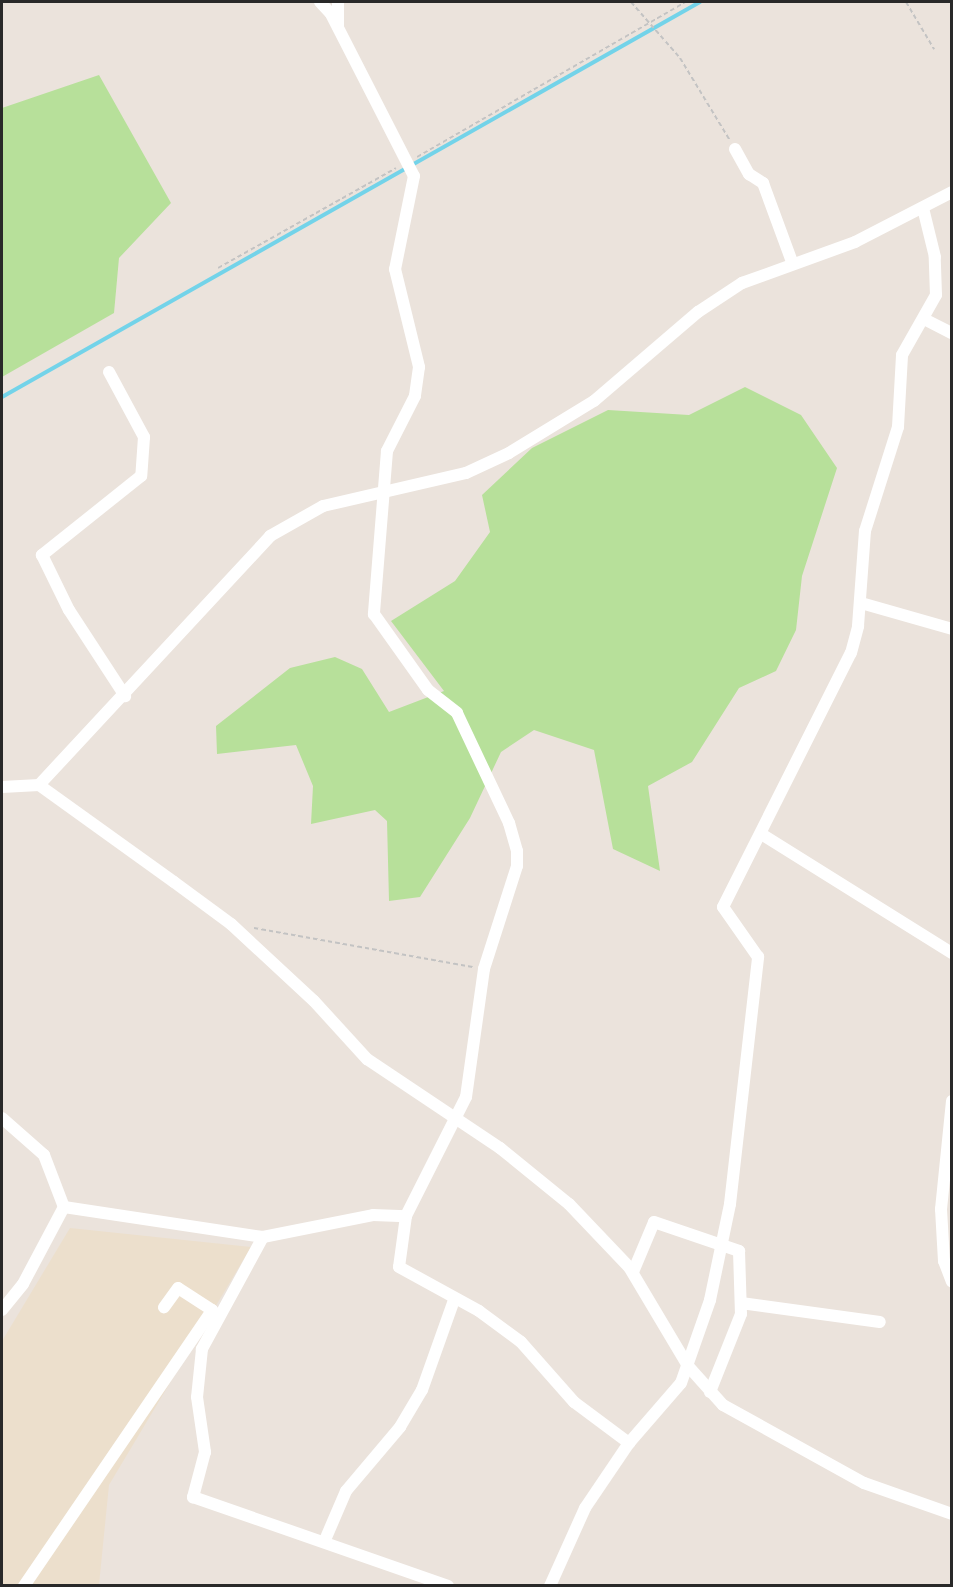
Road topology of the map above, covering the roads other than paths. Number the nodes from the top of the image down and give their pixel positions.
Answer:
1 (320, 2) edge
2 (338, 2) edge
3 (338, 29) junction
4 (735, 149) road end
5 (951, 192) edge
6 (922, 208) junction
7 (792, 262) junction
8 (924, 319) junction
9 (951, 333) edge
10 (110, 372) dead end
11 (382, 489) junction
12 (861, 603) junction
13 (951, 629) edge
14 (125, 696) junction
15 (39, 785) junction
16 (2, 787) edge
17 (763, 835) junction
18 (951, 953) edge
19 (951, 1101) edge
20 (2, 1118) edge
21 (457, 1119) junction
22 (64, 1207) junction
23 (406, 1216) junction
24 (262, 1237) junction
25 (723, 1243) junction
26 (633, 1272) junction
27 (951, 1282) edge
28 (454, 1300) junction
29 (741, 1304) junction
30 (164, 1307) dead end
31 (2, 1310) edge
32 (880, 1322) dead end
33 (688, 1366) junction
34 (710, 1392) junction
35 (628, 1443) junction
36 (951, 1514) edge
37 (325, 1540) junction
38 (24, 1586) edge
39 (448, 1586) edge
40 (550, 1586) edge

1 - 3 street
2 - 3 street
3 - 11 street
4 - 7 street
5 - 6 street
6 - 7 street
6 - 8 street
7 - 11 street
8 - 9 street
8 - 12 street
10 - 14 street
11 - 14 street
11 - 21 street
12 - 13 street
12 - 17 street
14 - 15 street
15 - 16 street
15 - 21 street
17 - 18 street
17 - 25 street
19 - 27 street
20 - 22 street
21 - 23 street
21 - 26 street
22 - 24 street
22 - 31 street
23 - 24 street
23 - 28 street
24 - 37 street
25 - 26 street
25 - 29 street
25 - 33 street
26 - 33 street
28 - 35 street
28 - 37 street
29 - 32 street
29 - 34 street
30 - 38 street
33 - 34 street
33 - 35 street
34 - 36 street
35 - 40 street
37 - 39 street

